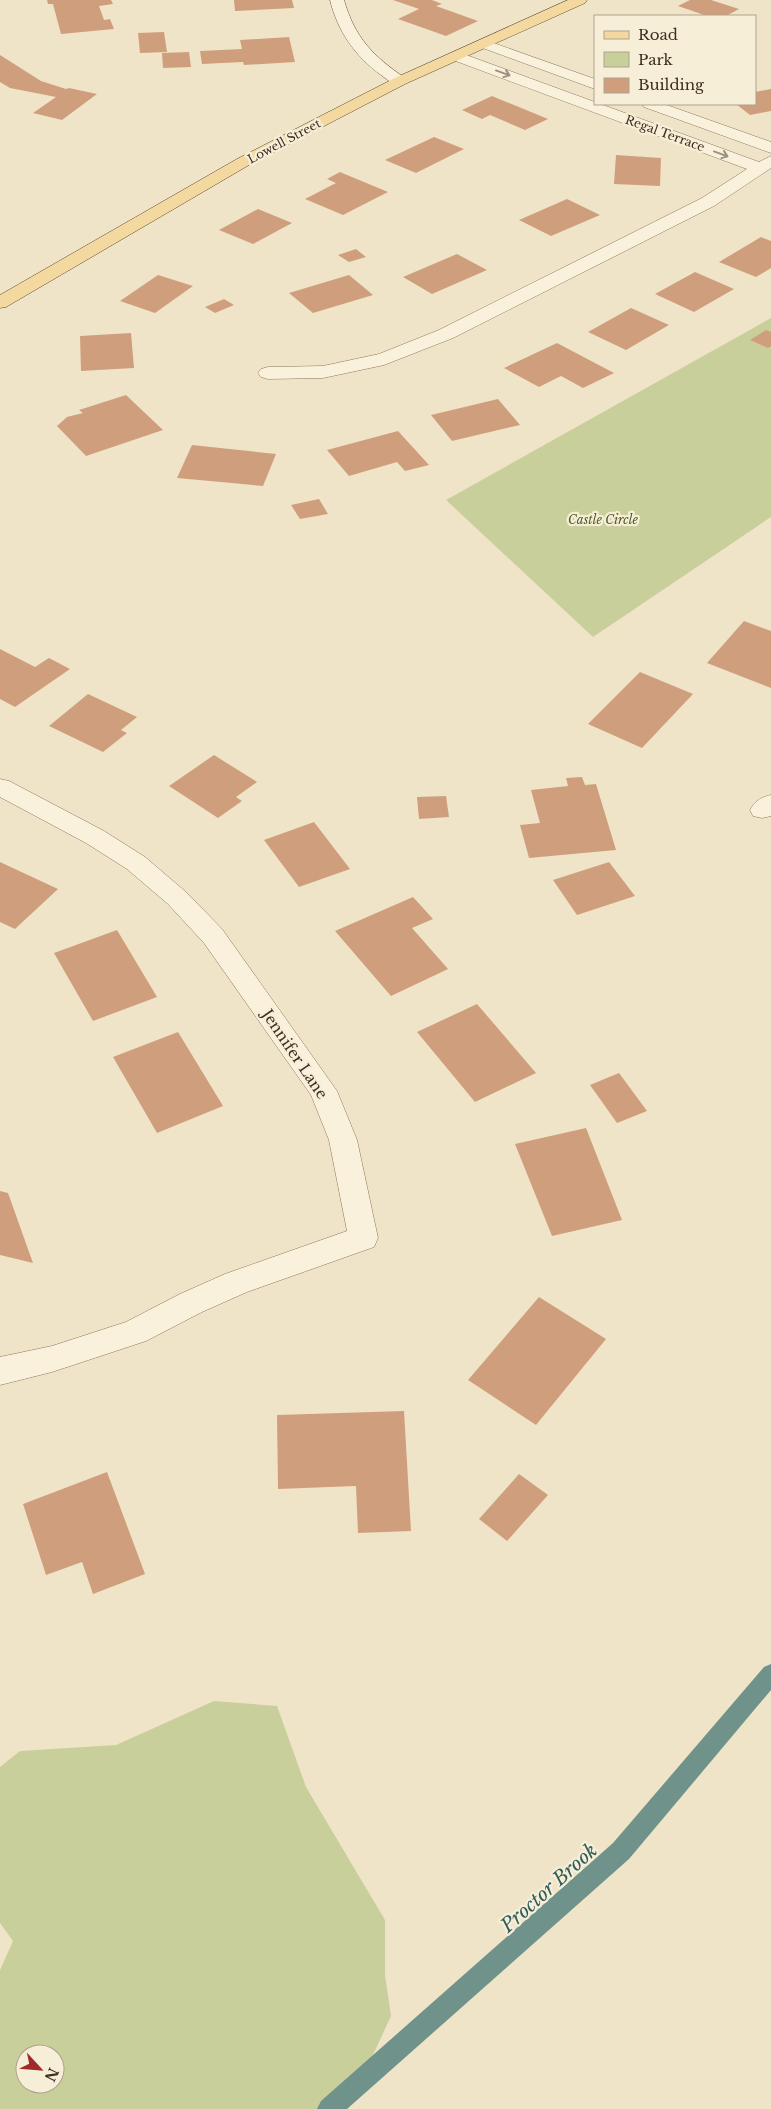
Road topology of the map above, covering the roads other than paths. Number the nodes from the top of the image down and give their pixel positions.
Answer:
1 (337, 0) edge
2 (580, 0) edge
3 (485, 44) junction
4 (458, 56) junction
5 (400, 81) junction
6 (594, 84) edge
7 (594, 104) edge
8 (596, 105) edge
9 (653, 105) edge
10 (771, 148) edge
11 (766, 165) edge
12 (0, 303) edge
13 (268, 373) dead end
14 (0, 787) edge
15 (0, 1371) edge

1 - 5 street
2 - 3 main road, Lowell Street
3 - 4 main road, Lowell Street
3 - 6 street
4 - 5 main road, Lowell Street
4 -> 7 street, Regal Terrace
5 - 12 main road, Lowell Street
8 -> 11 street, Regal Terrace
9 - 10 street, Regal Terrace
11 - 13 street
14 - 15 street, Jennifer Lane

